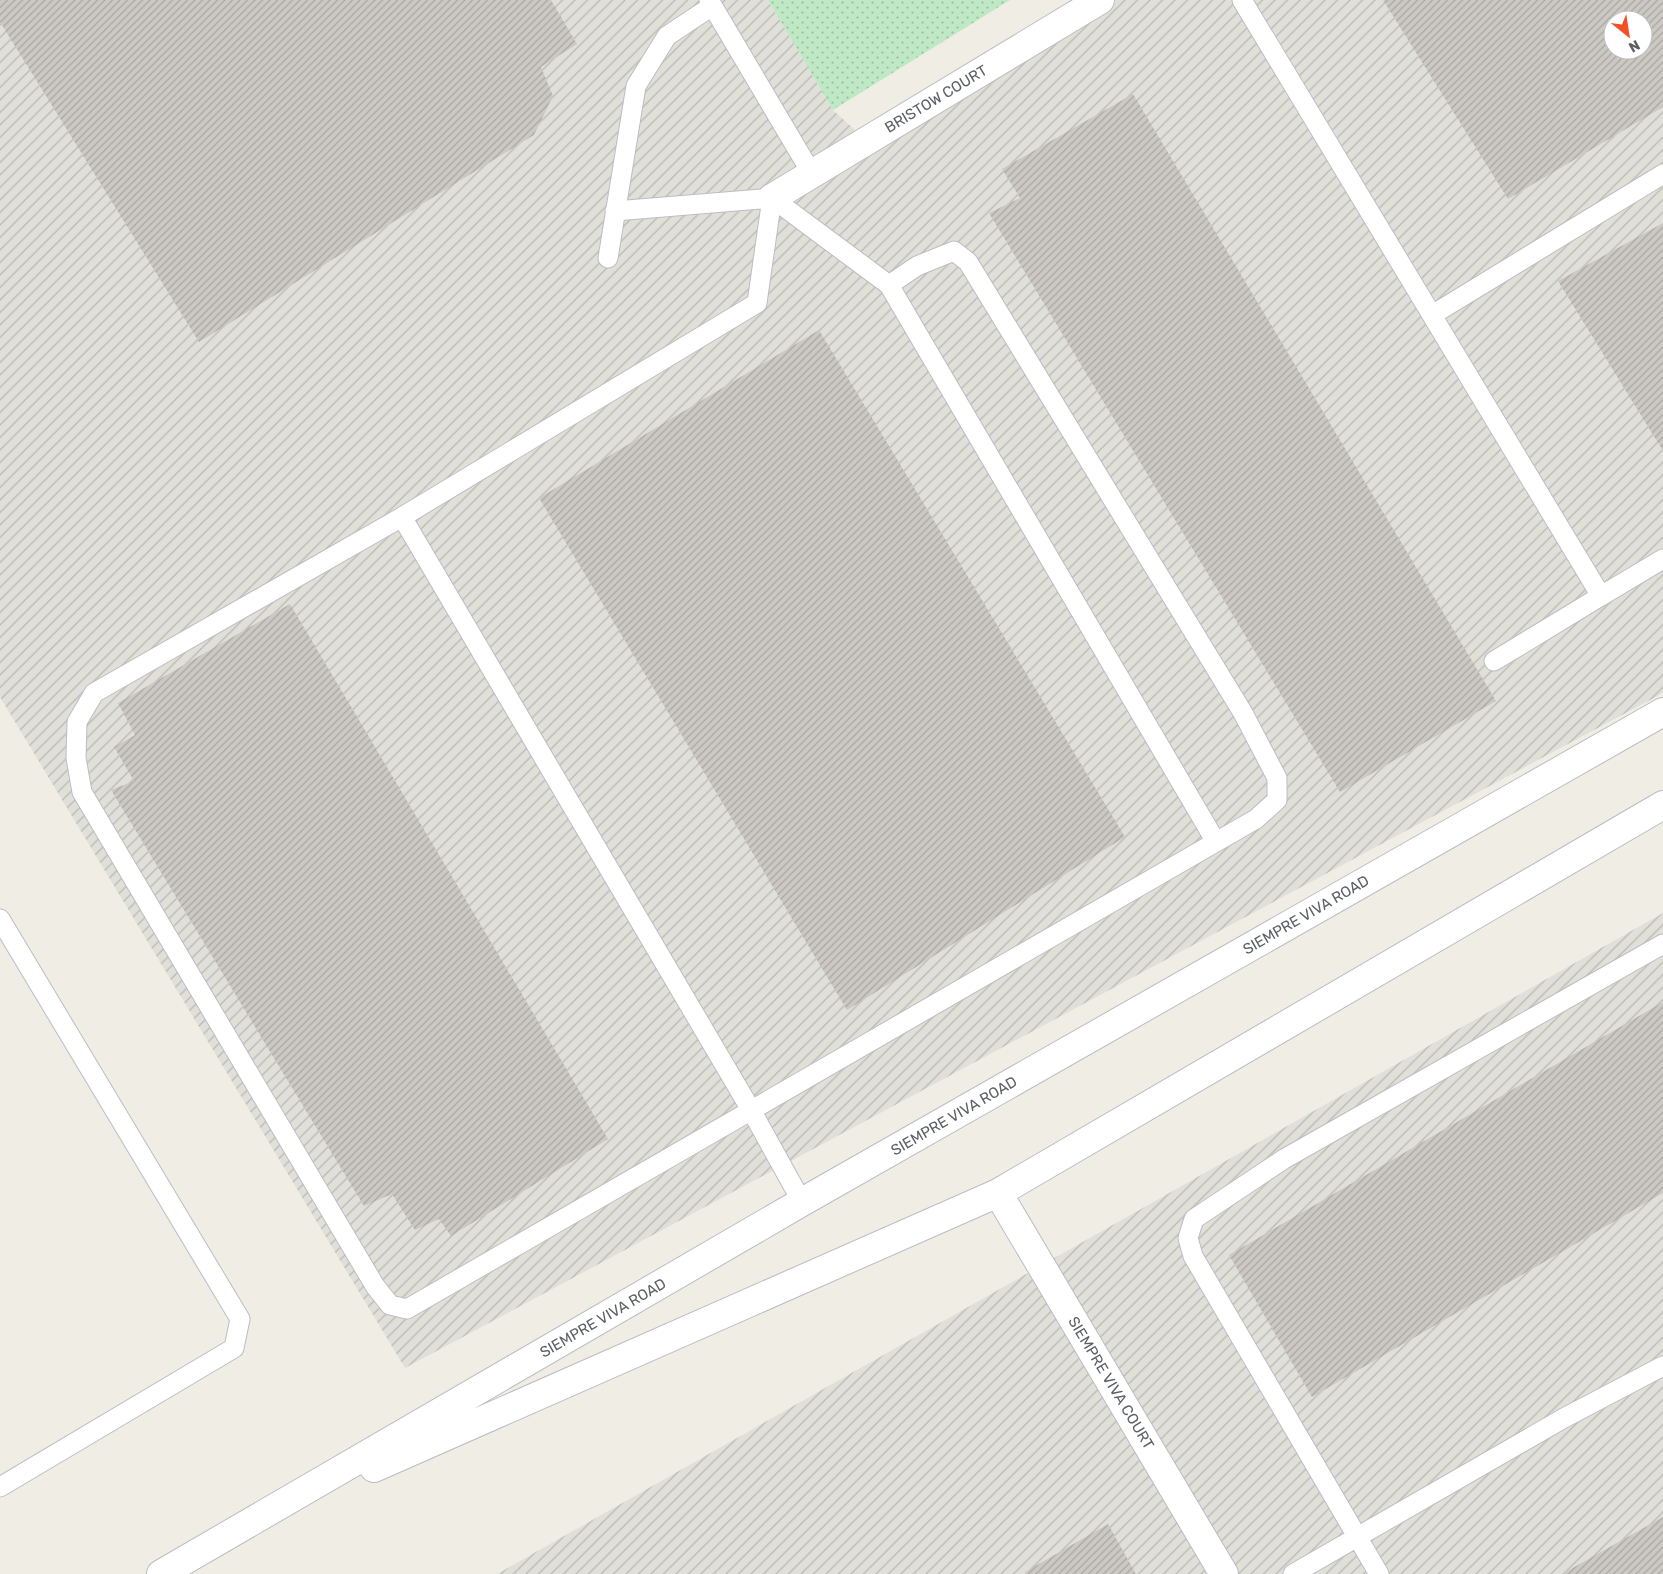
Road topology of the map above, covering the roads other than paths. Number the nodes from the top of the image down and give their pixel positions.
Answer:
1 (1100, 0) edge
2 (1242, 0) edge
3 (711, 3) edge
4 (812, 174) junction
5 (1663, 174) edge
6 (772, 198) junction
7 (615, 211) junction
8 (608, 258) dead end
9 (888, 284) junction
10 (1432, 315) junction
11 (402, 517) junction
12 (1663, 559) edge
13 (1600, 596) junction
14 (1494, 661) dead end
15 (1663, 712) edge
16 (1663, 805) edge
17 (1216, 842) junction
18 (0, 919) edge
19 (1663, 944) edge
20 (752, 1110) junction
21 (998, 1192) junction
22 (802, 1202) junction
23 (1663, 1366) edge
24 (0, 1487) edge
25 (247, 1524) junction
26 (1358, 1537) junction
27 (161, 1574) edge
28 (1224, 1574) edge
29 (1293, 1574) edge
30 (1379, 1574) edge

1 - 4 main road, BRISTOW COURT
2 - 10 lane
3 - 4 lane
3 - 7 lane
4 - 6 main road, BRISTOW COURT
5 - 10 lane
6 - 7 lane
6 - 9 lane
6 - 11 lane
7 - 8 lane
9 - 17 lane
9 - 17 lane
10 - 13 lane
11 - 20 lane
11 - 20 lane
12 - 13 lane
13 - 14 lane
15 - 22 main road, SIEMPRE VIVA ROAD
16 - 21 main road, SIEMPRE VIVA ROAD
17 - 20 lane
18 - 24 lane
19 - 26 lane
20 - 22 lane
21 - 25 main road, SIEMPRE VIVA ROAD
21 - 28 main road, SIEMPRE VIVA COURT
22 - 25 main road, SIEMPRE VIVA ROAD
23 - 26 lane
25 - 27 main road, SIEMPRE VIVA ROAD
26 - 29 lane
26 - 30 lane

